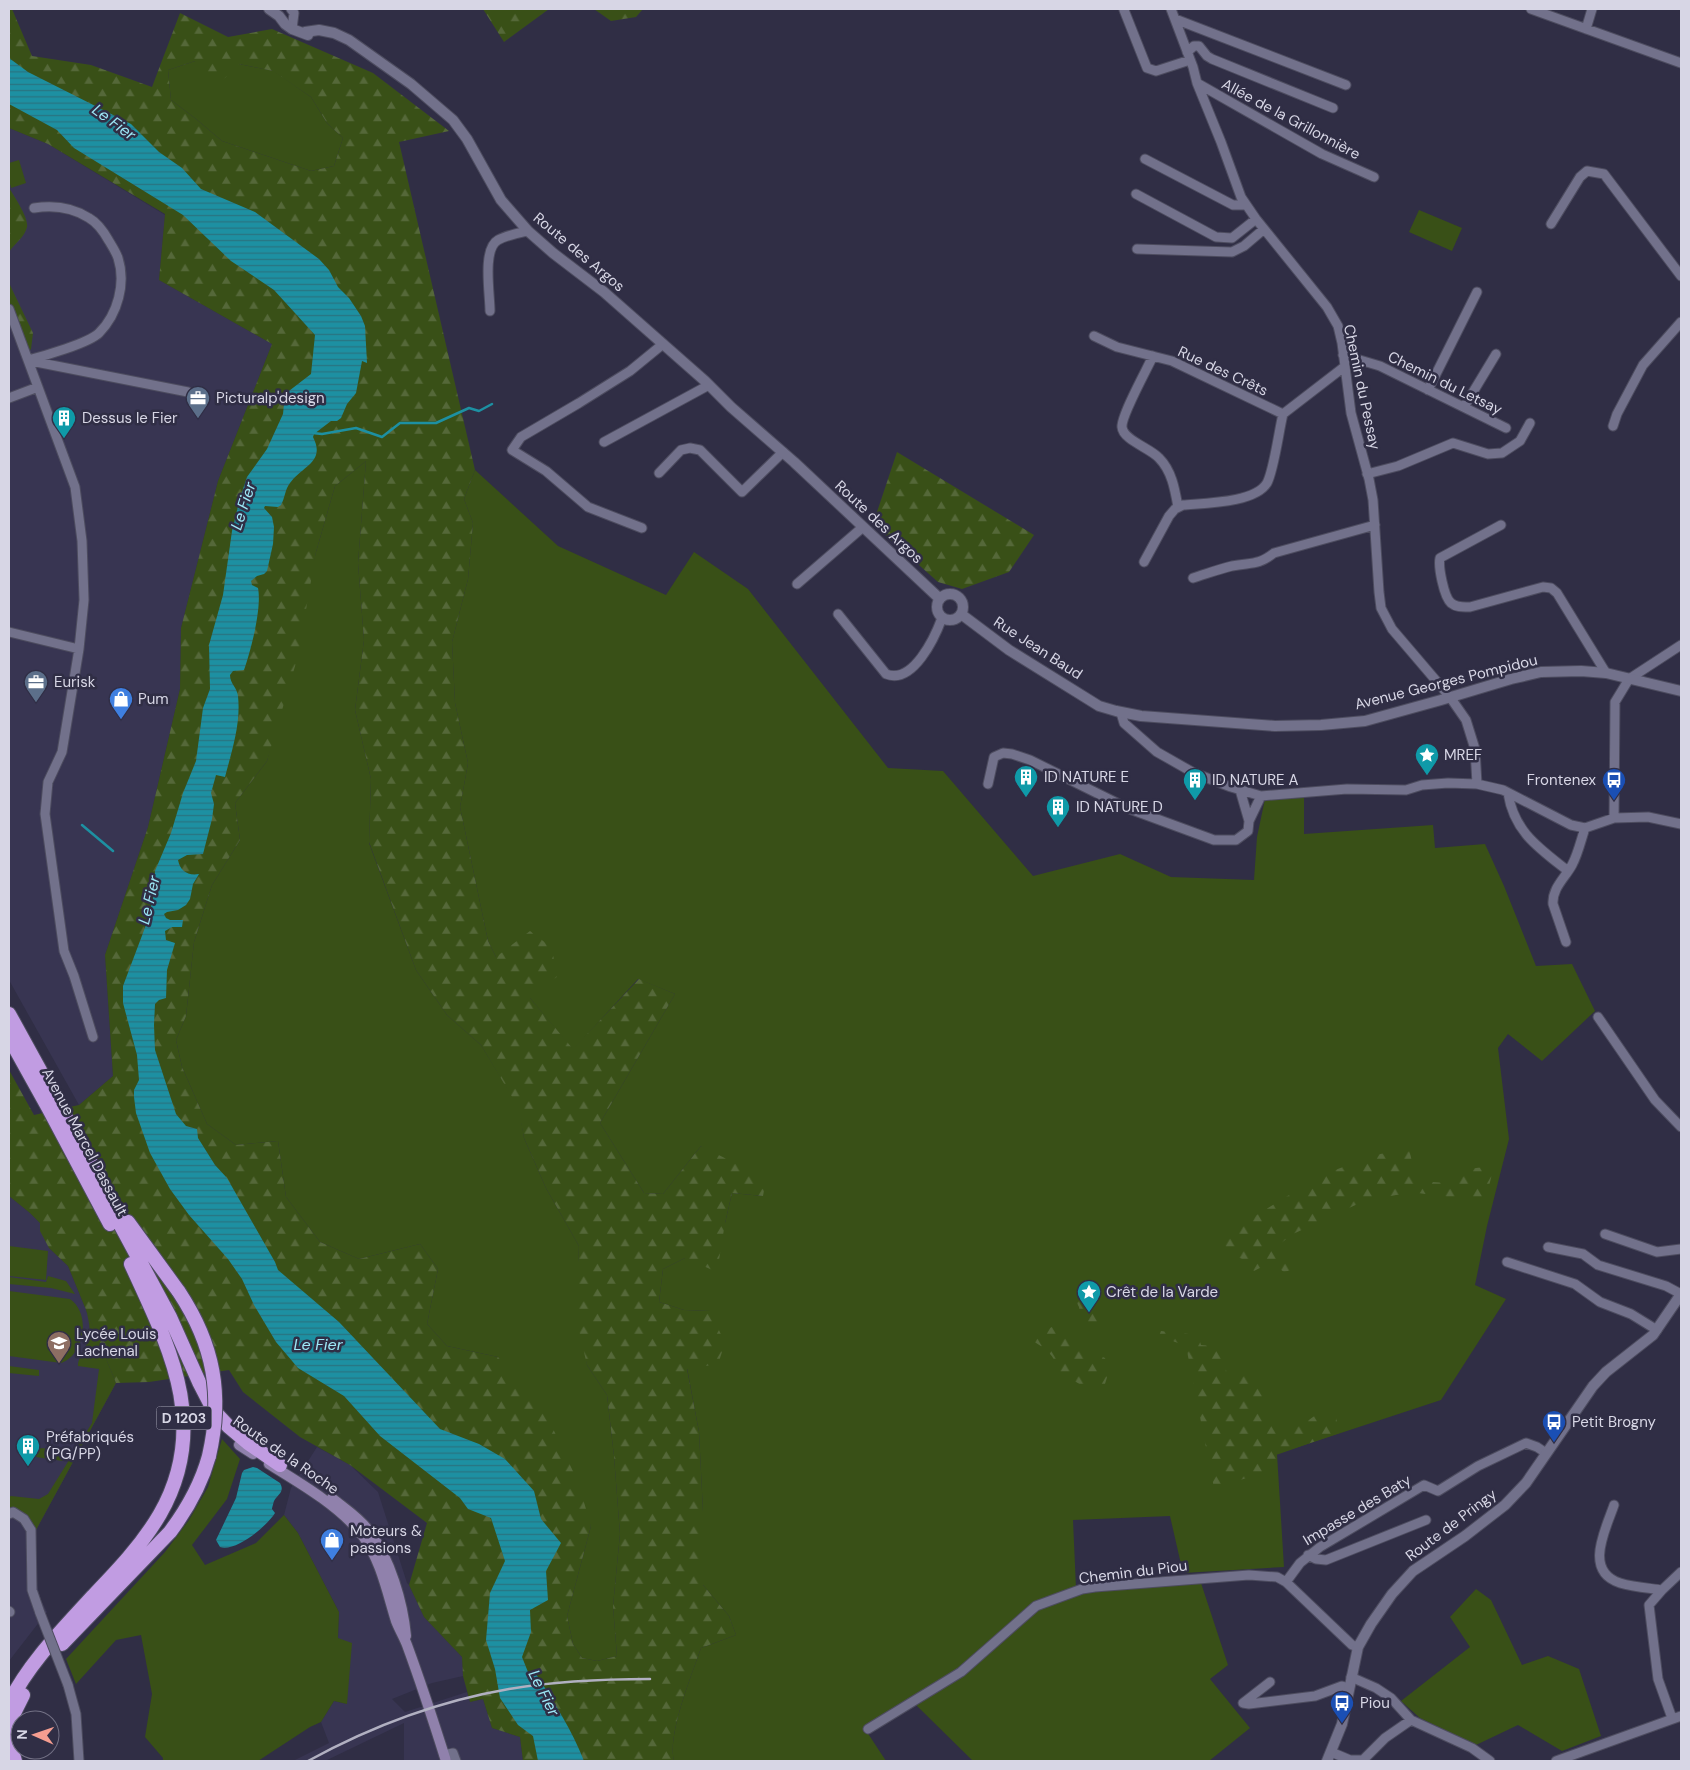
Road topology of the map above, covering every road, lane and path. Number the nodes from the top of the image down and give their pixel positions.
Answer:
1 (270, 9) edge
2 (291, 9) edge
3 (1171, 9) edge
4 (1531, 9) edge
5 (1592, 9) edge
6 (1124, 10) dead end
7 (1175, 19) junction
8 (288, 26) junction
9 (1586, 29) junction
10 (1189, 56) junction
11 (1681, 63) edge
12 (1197, 83) junction
13 (1346, 85) dead end
14 (1333, 108) dead end
15 (1144, 159) dead end
16 (1374, 177) dead end
17 (1136, 194) dead end
18 (1246, 205) junction
19 (34, 208) dead end
20 (1256, 219) junction
21 (1551, 224) dead end
22 (1264, 229) junction
23 (528, 231) junction
24 (1137, 249) dead end
25 (1681, 276) edge
26 (1477, 292) dead end
27 (9, 309) edge
28 (490, 310) dead end
29 (1681, 322) edge
30 (1094, 336) dead end
31 (666, 347) junction
32 (1496, 354) dead end
33 (1343, 355) junction
34 (1153, 356) junction
35 (28, 360) junction
36 (1344, 367) junction
37 (709, 385) junction
38 (38, 386) junction
39 (1428, 390) junction
40 (188, 392) dead end
41 (601, 397) dead end
42 (9, 398) edge
43 (1464, 407) junction
44 (1283, 414) junction
45 (1530, 423) dead end
46 (1613, 426) dead end
47 (1506, 428) dead end
48 (604, 442) dead end
49 (783, 452) junction
50 (659, 473) dead end
51 (1367, 474) junction
52 (1178, 507) junction
53 (1375, 525) junction
54 (1501, 525) dead end
55 (863, 527) junction
56 (642, 528) dead end
57 (1144, 562) dead end
58 (1193, 578) dead end
59 (796, 584) dead end
60 (940, 599) junction
61 (838, 614) dead end
62 (961, 614) junction
63 (942, 618) junction
64 (9, 632) edge
65 (1681, 644) edge
66 (80, 649) junction
67 (1606, 673) junction
68 (1629, 679) junction
69 (1681, 691) edge
70 (1450, 697) junction
71 (1099, 706) joint
72 (1121, 713) junction
73 (988, 784) dead end
74 (1477, 784) junction
75 (1240, 790) junction
76 (1508, 792) junction
77 (1261, 796) junction
78 (1614, 818) junction
79 (1250, 821) junction
80 (1681, 824) edge
81 (1585, 828) junction
82 (1568, 871) junction
83 (1566, 942) dead end
84 (9, 1014) edge
85 (1598, 1018) dead end
86 (9, 1037) edge
87 (93, 1037) dead end
88 (1681, 1127) edge
89 (91, 1163) junction
90 (1605, 1234) dead end
91 (1548, 1247) dead end
92 (1681, 1249) edge
93 (1507, 1262) dead end
94 (131, 1264) junction
95 (1681, 1294) edge
96 (1657, 1330) junction
97 (239, 1445) joint
98 (1546, 1453) junction
99 (280, 1465) joint
100 (1614, 1505) dead end
101 (9, 1514) edge
102 (1426, 1520) dead end
103 (1308, 1555) junction
104 (1681, 1572) edge
105 (1286, 1582) junction
106 (1662, 1590) junction
107 (407, 1644) junction
108 (1358, 1647) junction
109 (1351, 1677) junction
110 (1270, 1682) dead end
111 (1349, 1688) junction
112 (12, 1710) edge
113 (13, 1710) edge
114 (1677, 1717) edge
115 (1411, 1720) junction
116 (868, 1729) dead end
117 (1329, 1757) edge
118 (445, 1758) edge
119 (79, 1761) edge
120 (456, 1761) edge
121 (1490, 1761) edge
122 (1556, 1761) edge

1 - 8 street
2 - 8 street
3 - 7 street, Chemin du Pessay
4 - 9 street
5 - 9 street
6 - 10 street
7 - 10 street, Chemin du Pessay
7 - 13 street
8 - 23 street, Route des Argos
9 - 11 street
10 - 12 street, Chemin du Pessay
10 - 14 street
12 - 16 street, Allée de la Grillonnière
12 - 18 street, Chemin du Pessay
15 - 18 street
17 - 20 street
18 - 20 street, Chemin du Pessay
19 - 35 street
20 - 22 street, Chemin du Pessay
21 - 25 street
22 - 24 street
22 - 33 street, Chemin du Pessay
23 - 28 street
23 - 31 street, Route des Argos
26 - 39 street
27 - 35 street
29 - 46 street
30 - 34 street, Rue des Crêts
31 - 37 street, Route des Argos
31 - 41 street
31 - 56 street
32 - 43 street
33 - 36 street, Chemin du Pessay
33 - 39 street, Chemin du Letsay
34 - 44 street, Rue des Crêts
34 - 52 street
35 - 38 street
35 - 40 street
36 - 44 street
36 - 51 street, Chemin du Pessay
37 - 48 street
37 - 49 street, Route des Argos
38 - 42 street
38 - 66 street
39 - 43 street, Chemin du Letsay
43 - 47 street, Chemin du Letsay
44 - 52 street
45 - 51 street
49 - 50 street
49 - 55 street, Route des Argos
51 - 53 street, Chemin du Pessay
52 - 57 street
53 - 58 street
53 - 70 street, Chemin du Pessay
54 - 67 street
55 - 59 street
55 - 60 street, Route des Argos
60 - 62 street
60 - 63 street
61 - 63 street
62 - 63 street
62 - 71 street, Rue Jean Baud
64 - 66 street
65 - 68 street
66 - 87 street
67 - 68 street, Avenue Georges Pompidou
67 - 70 street, Avenue Georges Pompidou
68 - 69 street, Avenue Georges Pompidou
68 - 78 street
70 - 72 street, Avenue Georges Pompidou
70 - 74 street, Chemin du Pessay
71 - 72 street, Avenue Georges Pompidou
72 - 75 street
73 - 79 street
74 - 76 street
74 - 77 street
75 - 77 street
75 - 79 street
76 - 81 street
76 - 82 street
77 - 79 street
78 - 80 street
78 - 81 street
81 - 82 street
82 - 83 street
84 - 89 highway, Avenue Marcel Dassault / D 1203
85 - 88 street
86 - 94 highway, Avenue Marcel Dassault / D 1203
89 - 99 highway, Route de la Roche / D 1203
89 - 113 highway, D 1203, bridge
90 - 92 street
91 - 95 street
93 - 96 street
94 - 97 highway, Route de la Roche / D 1203
94 - 112 highway, D 1203
95 - 96 street, Route de Pringy
96 - 98 street, Route de Pringy
97 - 107 main road, Route de la Roche / D 1203
98 - 103 street, Impasse des Baty
98 - 108 street, Route de Pringy
99 - 107 main road, Route de la Roche / D 1203
100 - 106 street
101 - 119 street, bridge
102 - 103 street
103 - 105 street, Impasse des Baty
104 - 106 street
105 - 108 street, Chemin du Piou
105 - 116 street, Chemin du Piou
106 - 114 street
107 - 118 main road, Route de la Roche / D 1203
108 - 109 street, Route de Pringy
109 - 111 street, Route de Pringy
109 - 115 street
110 - 111 street
111 - 117 street, Route de Pringy
114 - 122 street
115 - 117 street
115 - 121 street
118 - 120 street, Route de la Roche

